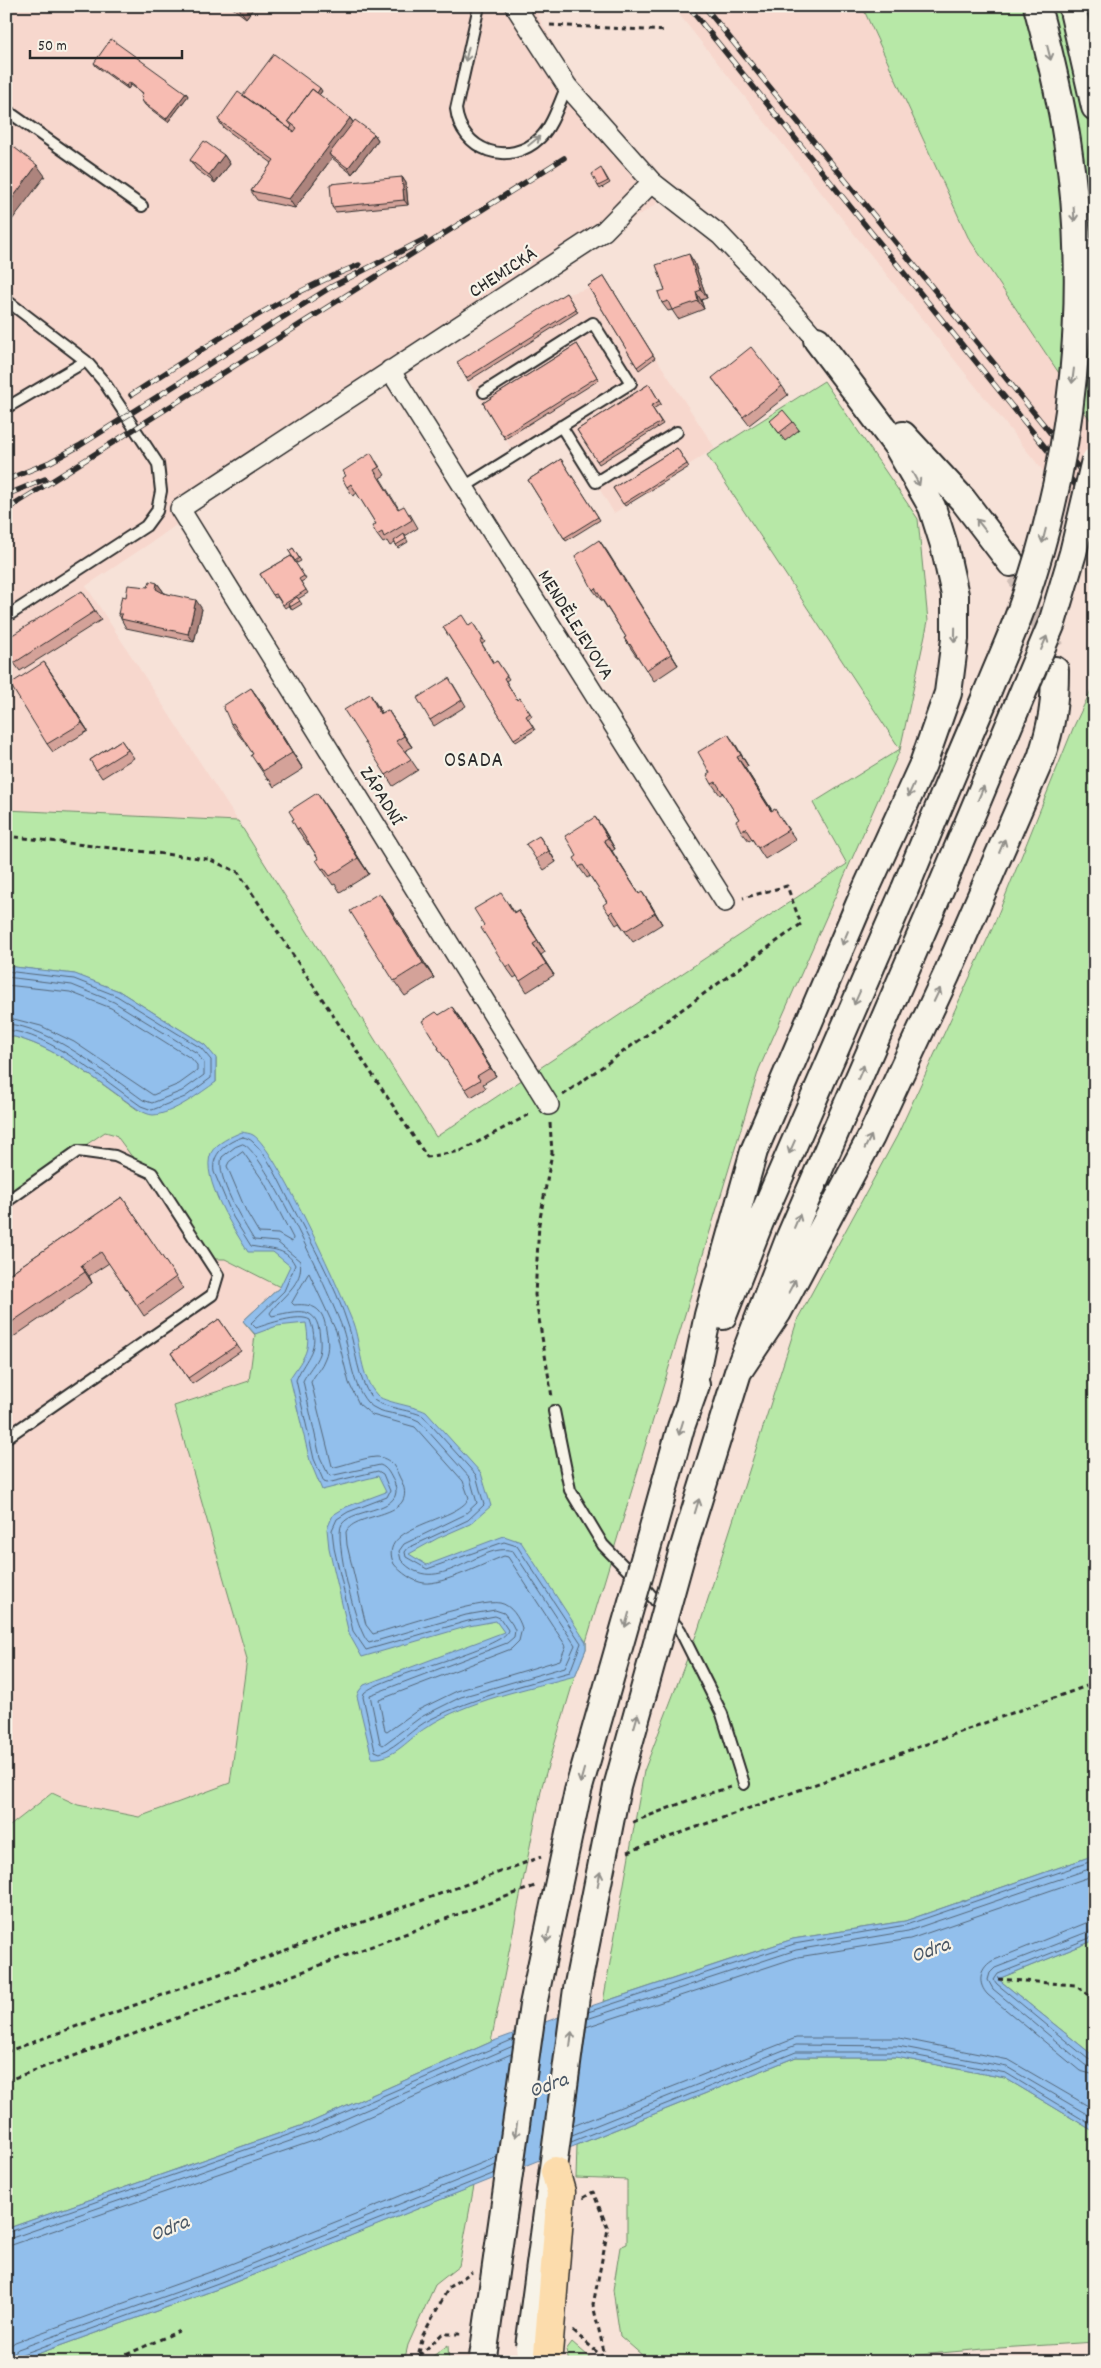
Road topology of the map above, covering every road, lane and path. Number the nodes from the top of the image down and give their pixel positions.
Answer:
1 (479, 6) edge
2 (515, 6) edge
3 (1037, 6) edge
4 (1072, 6) edge
5 (527, 24) junction
6 (666, 31) dead end
7 (567, 86) junction
8 (1095, 107) edge
9 (6, 110) edge
10 (652, 182) junction
11 (142, 206) dead end
12 (6, 300) edge
13 (817, 340) junction
14 (86, 362) junction
15 (390, 370) junction
16 (484, 392) dead end
17 (6, 408) edge
18 (560, 426) junction
19 (677, 432) dead end
20 (1095, 460) edge
21 (464, 487) junction
22 (180, 509) joint
23 (1011, 563) tunnel mouth
24 (6, 617) edge
25 (1055, 670) tunnel mouth
26 (6, 836) edge
27 (725, 902) joint
28 (549, 1105) junction
29 (6, 1202) edge
30 (738, 1372) junction
31 (690, 1401) junction
32 (554, 1411) joint
33 (6, 1438) edge
34 (744, 1784) joint
35 (626, 1825) dead end
36 (545, 1856) dead end
37 (998, 1979) dead end
38 (1095, 2000) edge
39 (6, 2052) edge
40 (554, 2171) joint
41 (593, 2192) dead end
42 (449, 2287) dead end
43 (179, 2331) dead end
44 (535, 2354) edge
45 (1095, 2356) edge
46 (483, 2359) edge
47 (110, 2362) edge
48 (417, 2362) edge
49 (609, 2362) edge
50 (1040, 2362) edge

1 -> 7 lane
2 - 5 street
3 -> 31 main road, bridge
4 - 8 main road
5 - 6 path
5 - 7 street
7 - 10 street
9 - 11 lane
10 - 13 street
10 - 15 street, CHEMICKÁ
12 - 14 lane
23 -> 13 main road
13 -> 31 main road
14 - 17 lane
14 - 24 lane
15 - 21 street, MENDĚLEJEVOVA
15 - 22 street, CHEMICKÁ
16 - 18 lane
18 - 19 lane
18 - 21 lane
30 -> 20 main road, bridge
21 - 27 street, MENDĚLEJEVOVA
22 - 28 street, ZÁPADNÍ
30 -> 25 main road
26 - 28 path
27 - 28 path
28 - 32 path
29 - 33 lane
40 -> 30 main road, bridge
31 -> 46 main road, bridge
32 - 34 lane
34 - 35 path
36 - 39 path
37 - 38 path
40 - 44 highway, bridge
41 - 49 path
42 - 48 path
43 - 47 path
45 - 50 path

